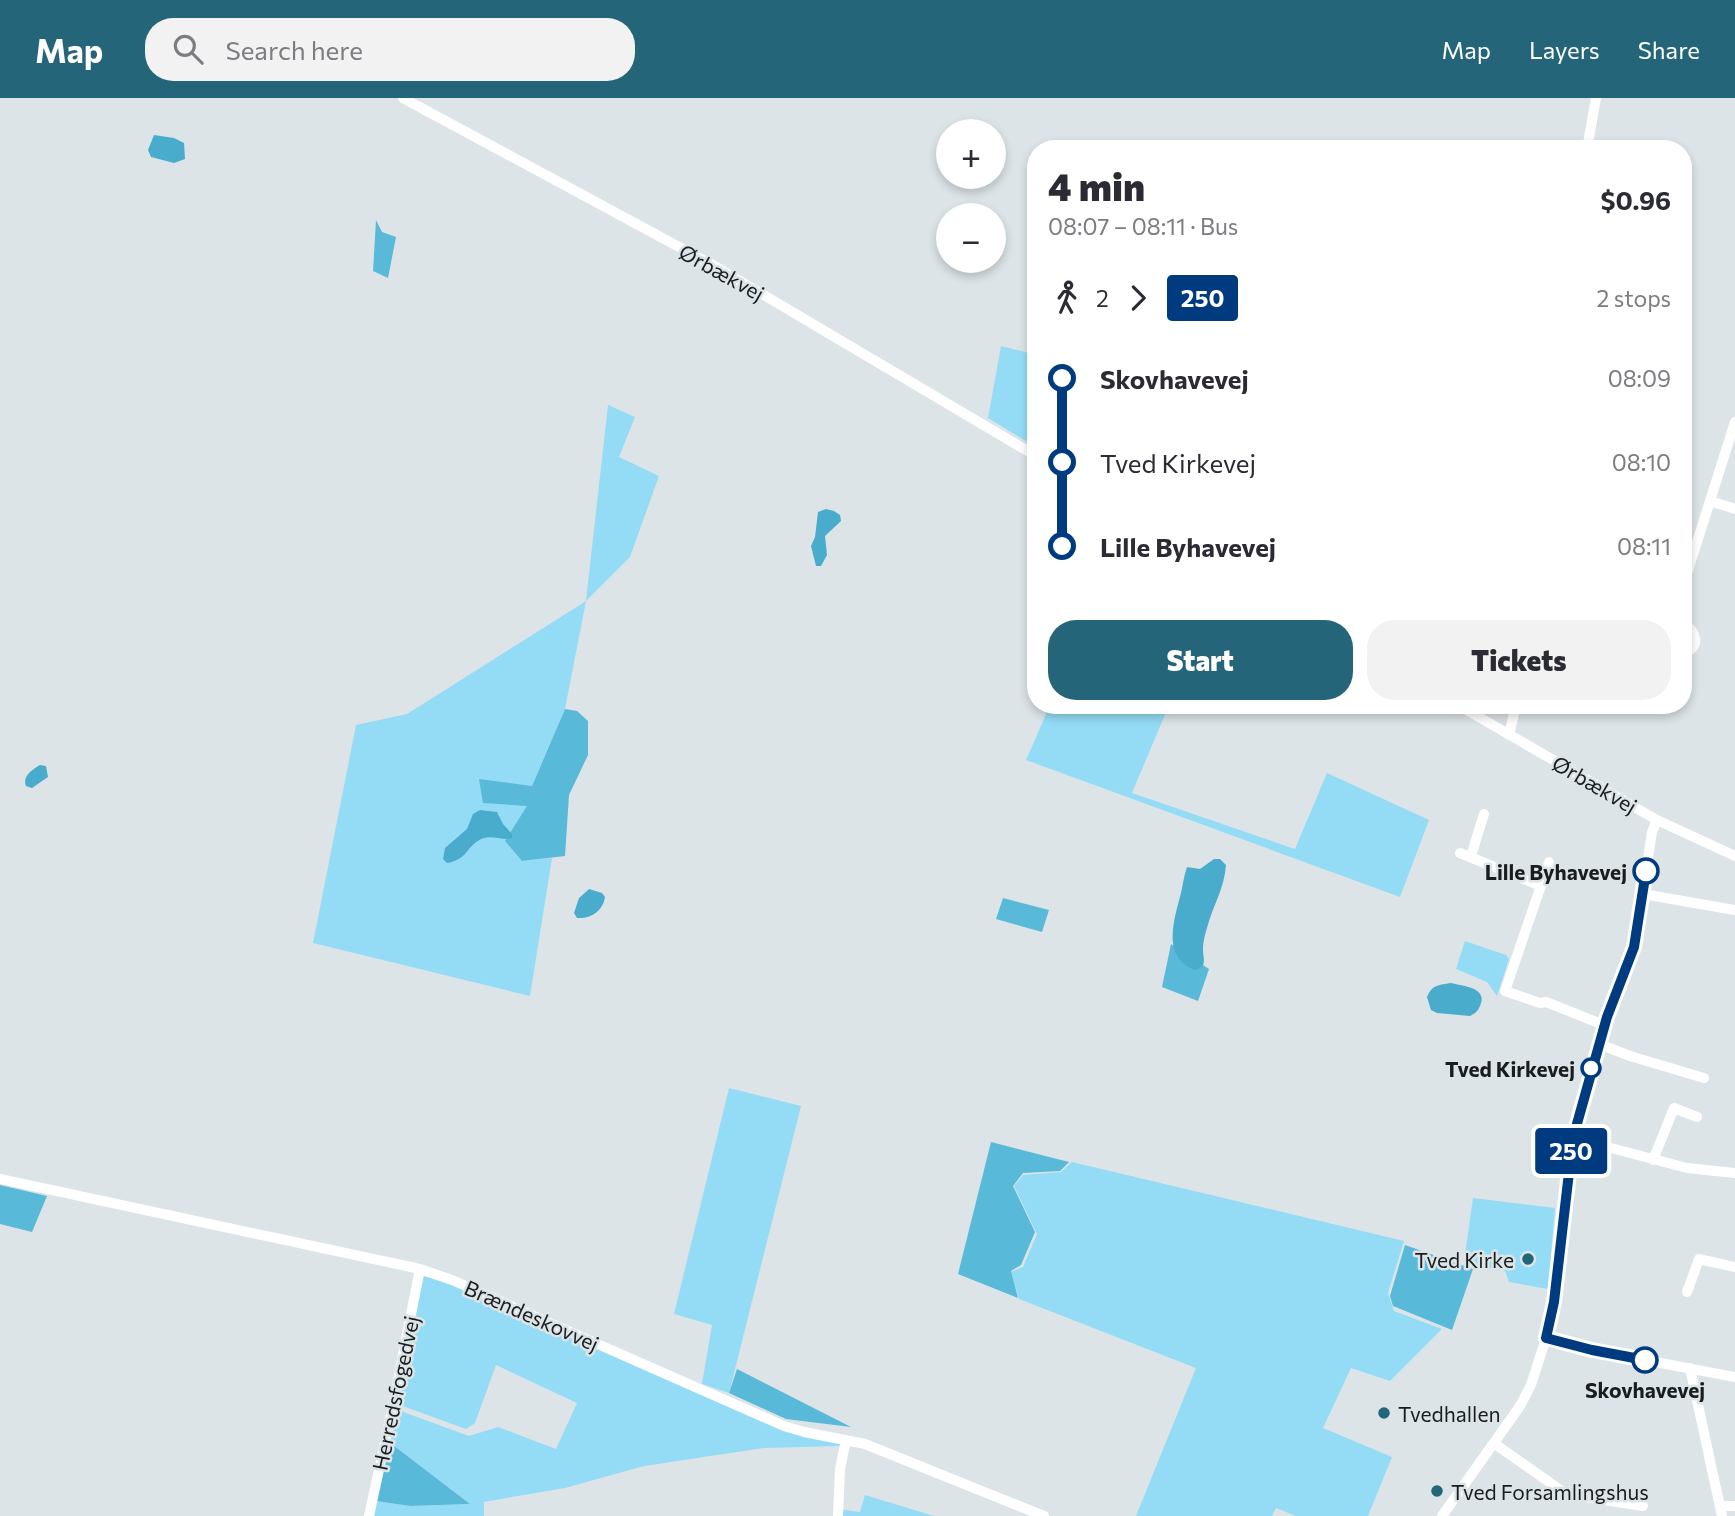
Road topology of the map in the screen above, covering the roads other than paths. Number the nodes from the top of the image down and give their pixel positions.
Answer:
1 (403, 98) edge
2 (1596, 98) edge
3 (1589, 140) edge
4 (1735, 422) edge
5 (1027, 451) edge
6 (1710, 500) junction
7 (1735, 509) edge
8 (1692, 557) edge
9 (1692, 630) edge
10 (1692, 649) edge
11 (1473, 714) edge
12 (1514, 714) edge
13 (1509, 735) junction
14 (1485, 814) dead end
15 (1657, 820) junction
16 (1735, 856) edge
17 (1549, 862) dead end
18 (1541, 886) junction
19 (1643, 894) junction
20 (1735, 909) edge
21 (1604, 1025) junction
22 (1598, 1044) junction
23 (1704, 1078) dead end
24 (1697, 1117) dead end
25 (1573, 1138) junction
26 (1653, 1160) junction
27 (1735, 1173) edge
28 (0, 1179) edge
29 (1735, 1267) edge
30 (420, 1269) junction
31 (1687, 1292) dead end
32 (1546, 1338) junction
33 (1690, 1368) junction
34 (1735, 1377) edge
35 (846, 1440) junction
36 (1495, 1444) junction
37 (1643, 1506) dead end
38 (1735, 1506) edge
39 (1721, 1511) edge
40 (1040, 1515) edge
41 (369, 1516) edge
42 (838, 1516) edge
43 (1442, 1516) edge

1 - 5 street, Ørbækvej
2 - 3 street
4 - 6 street
6 - 7 street
6 - 8 street
9 - 10 street
11 - 13 street, Ørbækvej
12 - 13 street
13 - 15 street, Ørbækvej
14 - 18 street
15 - 16 street, Ørbækvej
15 - 19 street
17 - 18 street
18 - 21 street
19 - 20 street
19 - 21 street
21 - 22 street
22 - 23 street
22 - 25 street
24 - 26 street
25 - 26 street
25 - 32 street
26 - 27 street
28 - 30 street, Brændeskovvej
29 - 31 street
30 - 35 street, Brændeskovvej
30 - 41 street, Herredsfogedvej
32 - 33 street
32 - 36 street
33 - 34 street
33 - 39 street
35 - 40 street, Brændeskovvej
35 - 42 street
36 - 37 street
36 - 43 street
38 - 39 street

